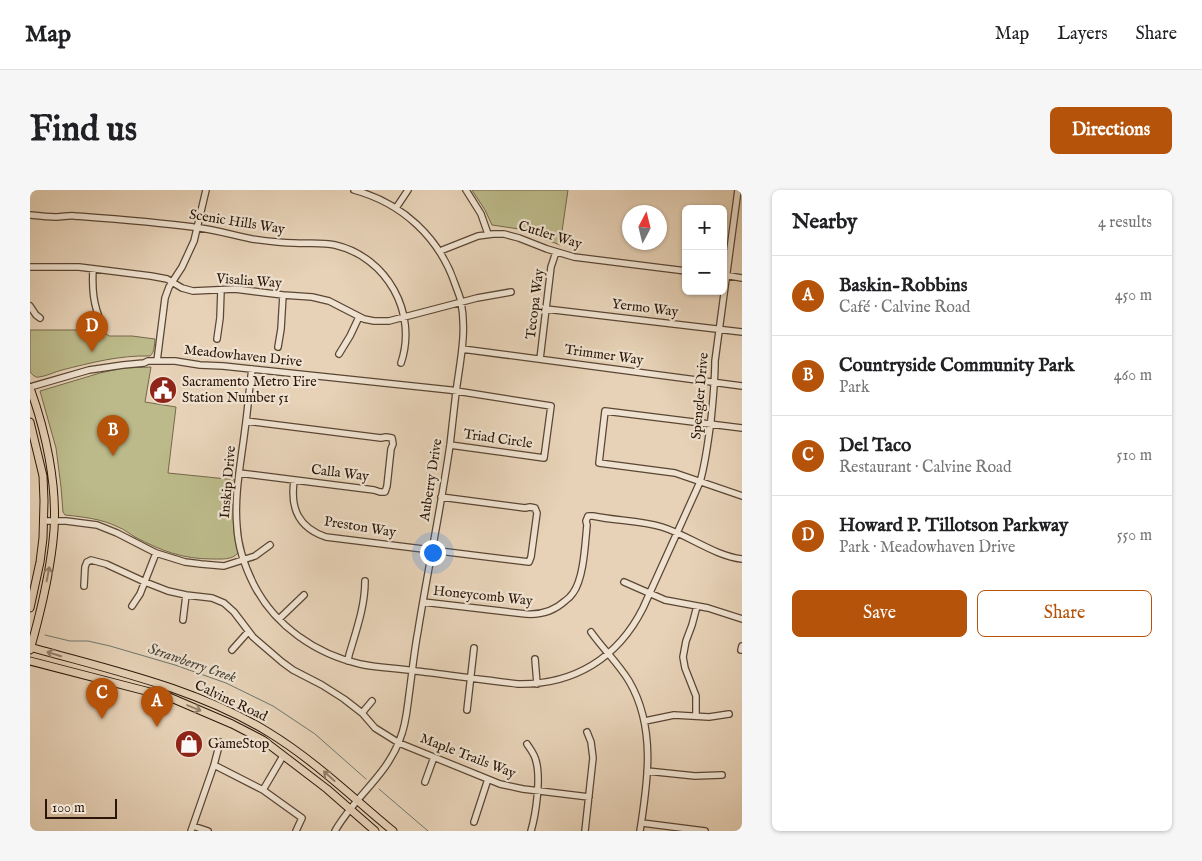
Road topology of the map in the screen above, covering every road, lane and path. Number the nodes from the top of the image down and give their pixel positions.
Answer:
1 (206, 190) edge
2 (354, 190) edge
3 (408, 190) edge
4 (466, 190) edge
5 (738, 190) edge
6 (396, 208) junction
7 (30, 215) edge
8 (198, 227) junction
9 (488, 234) junction
10 (440, 251) junction
11 (556, 252) junction
12 (727, 263) edge
13 (30, 267) edge
14 (93, 269) junction
15 (682, 271) edge
16 (727, 276) edge
17 (742, 278) edge
18 (172, 282) junction
19 (221, 290) junction
20 (511, 292) dead end
21 (283, 295) junction
22 (723, 295) edge
23 (461, 302) junction
24 (30, 306) edge
25 (546, 309) junction
26 (359, 317) junction
27 (404, 317) junction
28 (40, 318) dead end
29 (102, 324) dead end
30 (719, 329) junction
31 (742, 332) edge
32 (217, 339) dead end
33 (278, 347) dead end
34 (462, 349) junction
35 (339, 354) dead end
36 (540, 359) junction
37 (156, 361) junction
38 (401, 363) dead end
39 (252, 369) junction
40 (715, 382) junction
41 (742, 386) edge
42 (30, 387) edge
43 (456, 392) junction
44 (246, 421) junction
45 (30, 422) edge
46 (710, 424) junction
47 (742, 428) edge
48 (450, 445) junction
49 (239, 474) junction
50 (294, 481) junction
51 (700, 482) junction
52 (742, 496) edge
53 (441, 498) junction
54 (44, 520) junction
55 (54, 521) junction
56 (677, 533) junction
57 (270, 545) dead end
58 (432, 550) junction
59 (156, 553) junction
60 (742, 559) edge
61 (244, 560) junction
62 (364, 581) dead end
63 (145, 582) junction
64 (624, 582) dead end
65 (84, 586) dead end
66 (650, 593) junction
67 (304, 594) dead end
68 (186, 596) junction
69 (423, 602) junction
70 (132, 606) dead end
71 (697, 606) junction
72 (30, 608) edge
73 (279, 619) junction
74 (742, 619) edge
75 (184, 620) dead end
76 (248, 632) junction
77 (591, 632) dead end
78 (742, 646) edge
79 (30, 648) edge
80 (474, 648) dead end
81 (232, 650) dead end
82 (741, 650) edge
83 (608, 654) junction
84 (535, 659) dead end
85 (30, 661) edge
86 (348, 661) junction
87 (412, 670) junction
88 (471, 678) junction
89 (537, 684) junction
90 (372, 701) dead end
91 (467, 710) dead end
92 (362, 713) junction
93 (728, 714) dead end
94 (696, 716) junction
95 (645, 721) junction
96 (588, 732) dead end
97 (220, 742) dead end
98 (399, 743) junction
99 (527, 744) dead end
100 (283, 756) junction
101 (434, 757) junction
102 (214, 766) junction
103 (648, 771) junction
104 (722, 775) dead end
105 (488, 779) junction
106 (425, 782) dead end
107 (262, 790) junction
108 (537, 790) junction
109 (589, 797) junction
110 (356, 801) junction
111 (349, 809) junction
112 (474, 822) dead end
113 (642, 823) junction
114 (192, 828) edge
115 (208, 831) edge
116 (296, 831) edge
117 (335, 831) edge
118 (375, 831) edge
119 (393, 831) edge
120 (531, 831) edge
121 (586, 831) edge
122 (640, 831) edge
123 (705, 831) edge

1 - 8 street
2 - 6 street, Auberry Drive
3 - 6 street
4 - 9 street
5 - 12 street, Spengler Drive
6 - 10 street, Auberry Drive
7 - 8 street, Scenic Hills Way
8 - 18 street
8 - 27 street, Scenic Hills Way
9 - 10 street, Cutler Way
9 - 11 street, Cutler Way
10 - 23 street, Auberry Drive
11 - 15 street, Cutler Way
11 - 25 street, Tecopa Way
13 - 14 street, Visalia Way
14 - 18 street, Visalia Way
14 - 29 street
16 - 17 street
18 - 19 street, Visalia Way
18 - 37 street
19 - 21 street, Visalia Way
19 - 32 street
20 - 23 street, Visalia Way
21 - 26 street, Visalia Way
21 - 33 street
22 - 30 street, Spengler Drive
23 - 27 street, Visalia Way
23 - 34 street, Auberry Drive
24 - 28 street
25 - 30 street, Yermo Way
25 - 36 street, Tecopa Way
26 - 27 street, Visalia Way
26 - 35 street
27 - 38 street, Scenic Hills Way
30 - 31 street, Yermo Way
30 - 40 street, Spengler Drive
34 - 36 street, Trimmer Way
34 - 43 street, Auberry Drive
36 - 40 street, Trimmer Way
37 - 39 street, Meadowhaven Drive
37 - 42 street, Meadowhaven Drive
39 - 43 street, Meadowhaven Drive
39 - 44 street, Inskip Drive
40 - 41 street, Trimmer Way
40 - 46 street, Spengler Drive
42 - 55 main road
43 - 48 street, Auberry Drive
43 - 48 street, Triad Circle
44 - 49 street, Inskip Drive
44 - 50 street, Calla Way
45 - 54 main road
46 - 47 street
46 - 51 street, Spengler Drive
46 - 51 street
48 - 53 street, Auberry Drive
49 - 50 street, Calla Way
49 - 61 street, Inskip Drive
50 - 58 street, Preston Way
51 - 52 street
51 - 56 street, Spengler Drive
53 - 58 street, Auberry Drive
53 - 58 street, Preston Way
54 - 55 street
54 - 72 main road
55 - 59 street
79 -> 55 main road
56 - 60 street
56 - 66 street, Spengler Drive
56 - 69 street, Honeycomb Way
57 - 61 street
58 - 69 street, Auberry Drive
59 - 61 street
59 - 63 street
61 - 73 street, Inskip Drive
62 - 86 street
63 - 65 street, Maple Trails Way
63 - 68 street, Maple Trails Way
63 - 70 street
64 - 66 street
66 - 71 street
66 - 83 street, Spengler Drive
67 - 73 street
68 - 75 street
68 - 76 street, Maple Trails Way
69 - 87 street, Auberry Drive
71 - 74 street
71 - 94 street
73 - 86 street, Inskip Drive
76 - 81 street
76 - 92 street, Maple Trails Way
77 - 83 street
78 - 82 street
110 -> 79 main road, Calvine Road
80 - 88 street
83 - 89 street, Spengler Drive
83 - 95 street
84 - 89 street
85 -> 100 main road, Calvine Road
86 - 87 street, Inskip Drive
87 - 88 street, Spengler Drive
87 - 98 street, Auberry Drive
88 - 89 street, Spengler Drive
88 - 91 street
90 - 92 street
92 - 98 street, Maple Trails Way
93 - 94 street
94 - 95 street
95 - 103 street
96 - 109 street
97 - 102 street
98 - 101 street, Maple Trails Way
98 - 110 street, Auberry Drive
99 - 108 street
100 - 107 street
100 - 111 main road, Calvine Road
101 - 105 street, Maple Trails Way
101 - 106 street
102 - 107 street
102 - 114 street
103 - 104 street
103 - 113 street
105 - 108 street, Maple Trails Way
105 - 112 street
107 - 116 street
108 - 109 street, Maple Trails Way
108 - 120 street
109 - 121 street
110 - 111 street, Auberry Drive
110 - 119 main road, Calvine Road
111 - 117 street, Auberry Drive
111 - 118 main road, Calvine Road
113 - 122 street
113 - 123 street
114 - 115 street

